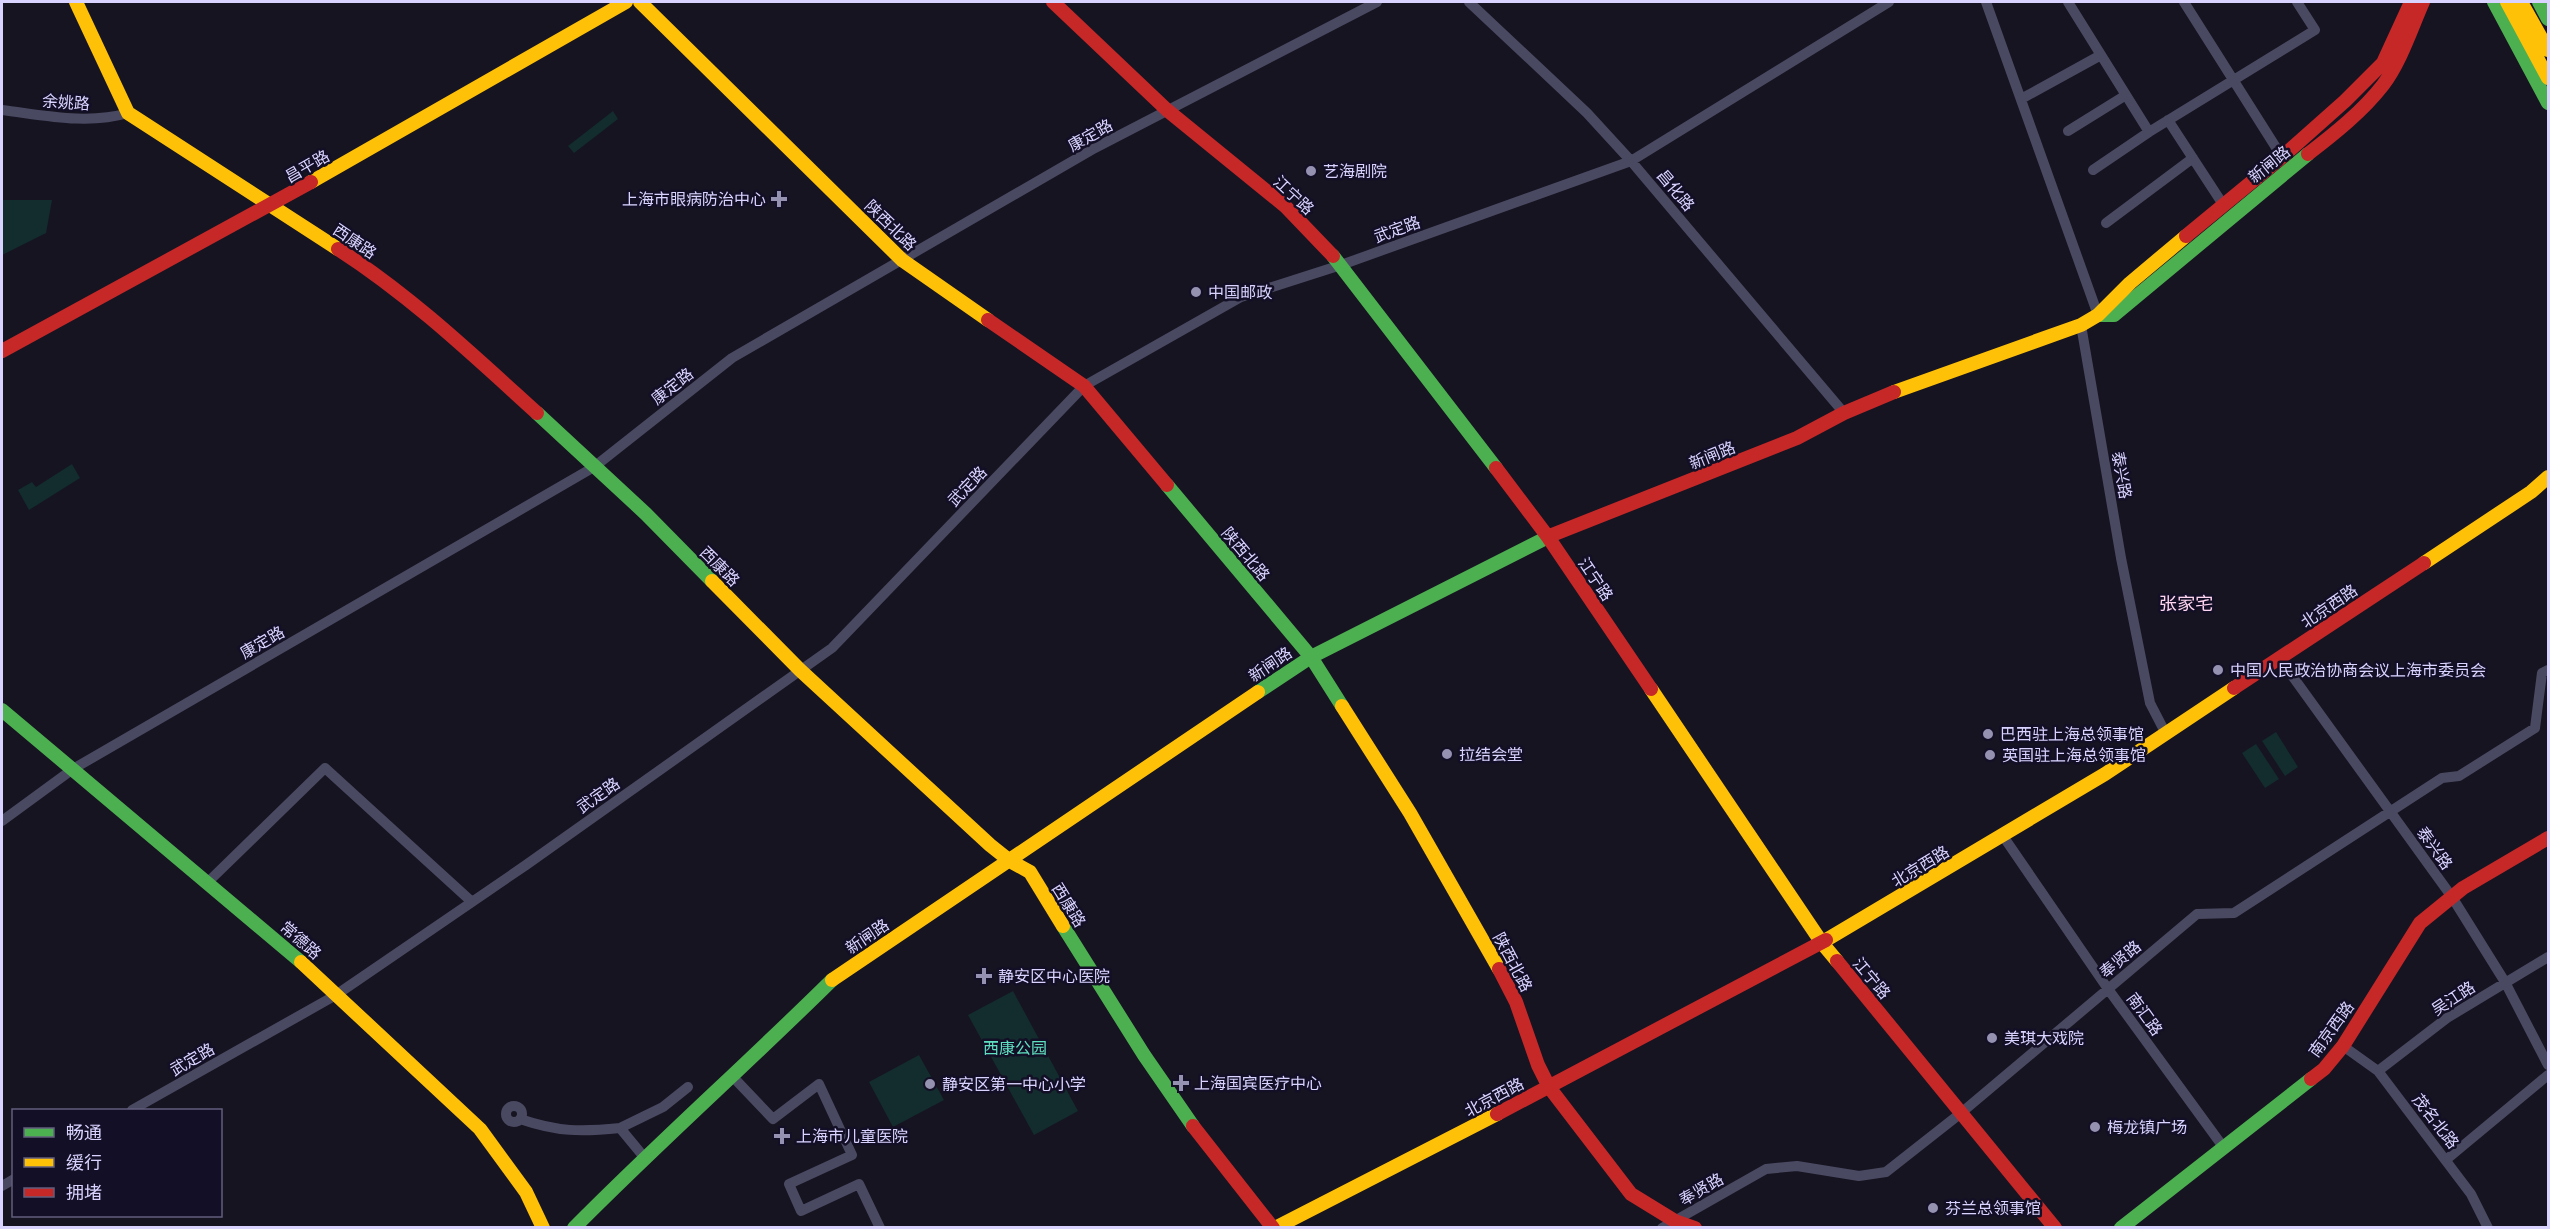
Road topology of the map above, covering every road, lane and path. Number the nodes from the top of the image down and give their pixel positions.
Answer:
1 (76, 2) edge
2 (626, 2) edge
3 (640, 2) edge
4 (1053, 2) edge
5 (1377, 2) edge
6 (1469, 2) edge
7 (1888, 2) edge
8 (1986, 2) edge
9 (2068, 2) edge
10 (2184, 2) edge
11 (2297, 2) edge
12 (2411, 2) edge
13 (2423, 2) edge
14 (2494, 2) edge
15 (2506, 2) edge
16 (2521, 2) edge
17 (2539, 2) edge
18 (2548, 18) edge
19 (2548, 50) edge
20 (2101, 54) junction
21 (2545, 62) edge
22 (2548, 78) edge
23 (2234, 80) junction
24 (2126, 95) junction
25 (2021, 99) junction
26 (2548, 103) edge
27 (2, 110) edge
28 (1167, 110) junction
29 (128, 112) junction
30 (2168, 120) junction
31 (2068, 131) dead end
32 (2149, 132) junction
33 (2282, 157) junction
34 (2193, 158) junction
35 (1631, 161) junction
36 (2093, 170) dead end
37 (270, 206) junction
38 (2224, 206) junction
39 (2106, 223) dead end
40 (902, 260) junction
41 (1341, 265) junction
42 (2098, 315) junction
43 (2081, 325) junction
44 (2, 351) edge
45 (1084, 386) junction
46 (1844, 413) junction
47 (594, 467) junction
48 (2548, 477) edge
49 (1548, 537) junction
50 (1311, 657) junction
51 (2280, 659) junction
52 (800, 670) junction
53 (2548, 670) edge
54 (2, 710) edge
55 (2165, 732) junction
56 (72, 769) junction
57 (2391, 812) junction
58 (2, 821) edge
59 (2004, 836) junction
60 (2548, 838) edge
61 (1010, 861) junction
62 (208, 882) dead end
63 (2452, 897) junction
64 (472, 902) junction
65 (1822, 944) junction
66 (2548, 957) edge
67 (2505, 982) junction
68 (2108, 989) junction
69 (336, 995) junction
70 (2343, 1046) junction
71 (2548, 1065) edge
72 (2378, 1071) junction
73 (2548, 1075) edge
74 (733, 1077) junction
75 (688, 1087) dead end
76 (1550, 1087) junction
77 (134, 1109) edge
78 (1961, 1113) junction
79 (520, 1119) dead end
80 (620, 1128) junction
81 (2224, 1148) junction
82 (644, 1157) junction
83 (2447, 1160) junction
84 (1668, 1224) edge
85 (543, 1227) edge
86 (574, 1227) edge
87 (880, 1227) edge
88 (1274, 1227) edge
89 (1695, 1227) edge
90 (2055, 1227) edge
91 (2121, 1227) edge
92 (2488, 1227) edge

1 - 29 main road, 西康路
2 - 37 main road, 昌平路
3 - 40 main road, 陕西北路
4 - 28 main road, 江宁路
5 - 28 street, 康定路
6 - 35 street, 昌化路
7 - 35 street, 武定路
8 - 25 street
9 - 20 street
10 - 23 street
11 - 23 street
12 - 33 main road, 新闸路
13 - 42 main road, 新闸路
14 - 26 main road
15 - 21 main road
16 - 19 main road
17 - 18 main road
20 - 24 street
20 - 25 street
21 - 22 main road
23 - 30 street
23 - 33 street
24 - 31 street
24 - 32 street
25 - 42 street
27 - 29 street, 余姚路
28 - 40 street, 康定路
28 - 41 main road, 江宁路
29 - 37 main road, 西康路
30 - 32 street
30 - 34 street
32 - 36 street
33 - 38 main road, 新闸路
34 - 38 street
34 - 39 street
35 - 41 street, 武定路
35 - 46 street, 昌化路
37 - 44 main road, 昌平路
37 - 47 main road, 西康路
38 - 42 main road, 新闸路
40 - 45 main road, 陕西北路
40 - 47 street, 康定路
41 - 45 street, 武定路
41 - 49 main road, 江宁路
42 - 43 main road, 新闸路
43 - 46 main road, 新闸路
43 - 55 street, 泰兴路
45 - 50 main road, 陕西北路
45 - 52 street, 武定路
46 - 49 main road, 新闸路
47 - 52 main road, 西康路
47 - 56 street, 康定路
48 - 51 main road, 北京西路
49 - 50 main road, 新闸路
49 - 65 main road, 江宁路
50 - 61 main road, 新闸路
50 - 76 main road, 陕西北路
51 - 55 main road, 北京西路
51 - 57 street, 泰兴路
52 - 61 main road, 西康路
52 - 64 street, 武定路
53 - 57 street, 奉贤路
54 - 56 main road, 常德路
55 - 59 main road, 北京西路
56 - 58 street, 康定路
56 - 69 main road, 常德路
57 - 63 street, 泰兴路
57 - 68 street, 奉贤路
59 - 65 main road, 北京西路
59 - 68 street, 南汇路
60 - 63 main road, 南京西路
61 - 74 main road, 新闸路
61 - 88 main road, 西康路
62 - 64 street
63 - 67 street, 泰兴路
63 - 70 main road, 南京西路
64 - 69 street, 武定路
65 - 76 main road, 北京西路
65 - 78 main road, 江宁路
66 - 67 street, 吴江路
67 - 71 street, 泰兴路
67 - 72 street, 吴江路
68 - 78 street, 奉贤路
68 - 81 street, 南汇路
69 - 77 street, 武定路
69 - 85 main road, 常德路
70 - 72 street, 茂名北路
70 - 81 main road, 南京西路
72 - 83 street, 茂名北路
73 - 83 street
74 - 82 main road, 新闸路
74 - 87 street
75 - 80 street
76 - 84 main road, 陕西北路
76 - 88 main road, 北京西路
78 - 84 street, 奉贤路
78 - 90 main road, 江宁路
79 - 80 street
80 - 82 street
81 - 91 main road, 南京西路
82 - 86 main road, 新闸路
83 - 92 street, 茂名北路
84 - 89 main road, 陕西北路

